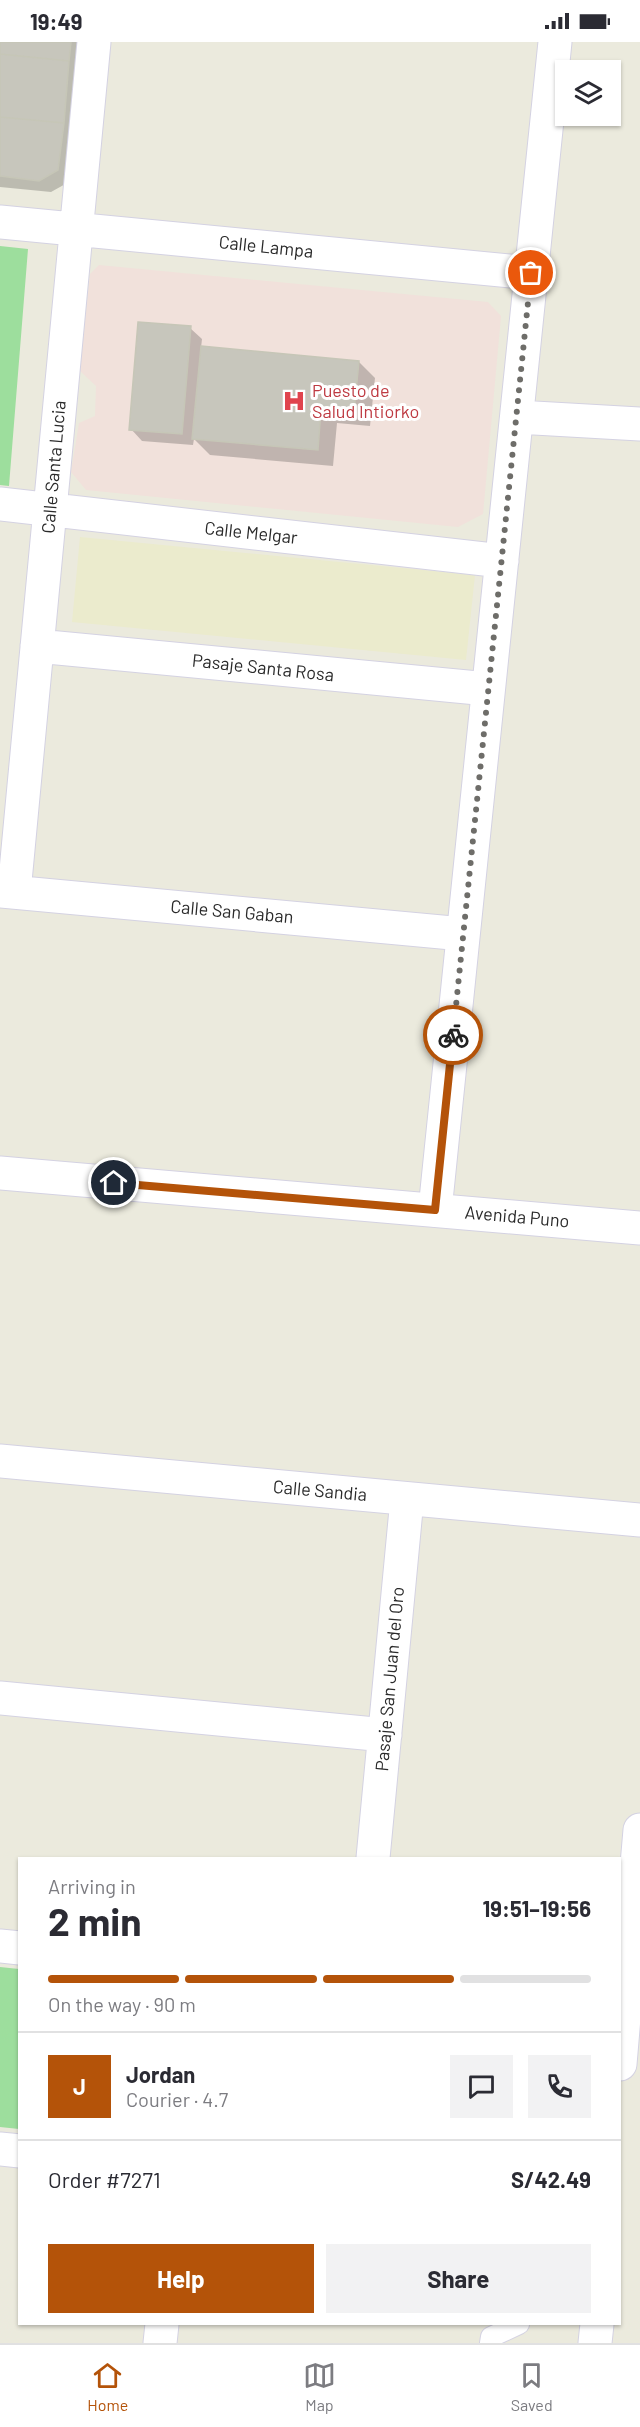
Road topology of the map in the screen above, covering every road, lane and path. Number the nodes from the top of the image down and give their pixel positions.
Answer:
1 (94, 42) edge
2 (555, 42) edge
3 (0, 222) edge
4 (76, 229) junction
5 (531, 273) junction
6 (517, 417) junction
7 (640, 424) edge
8 (0, 504) edge
9 (50, 510) junction
10 (502, 561) junction
11 (37, 646) junction
12 (488, 689) junction
13 (7, 891) edge
14 (464, 933) junction
15 (0, 1173) edge
16 (435, 1210) junction
17 (640, 1228) edge
18 (0, 1461) edge
19 (407, 1499) junction
20 (640, 1520) edge
21 (0, 1698) edge
22 (385, 1735) junction
23 (640, 1830) edge
24 (374, 1857) edge
25 (637, 1901) edge
26 (0, 1946) edge
27 (18, 1948) edge
28 (622, 2004) edge
29 (621, 2034) edge
30 (0, 2149) edge
31 (18, 2151) edge
32 (162, 2325) edge
33 (517, 2325) edge
34 (597, 2325) edge
35 (160, 2343) edge
36 (490, 2343) edge
37 (595, 2343) edge

1 - 4 street, Calle Santa Lucia
2 - 5 street
3 - 4 street, Calle Lampa
4 - 5 street, Calle Lampa
4 - 9 street, Calle Santa Lucia
5 - 6 street
6 - 7 street
6 - 10 street
8 - 9 street, Calle Melgar
9 - 10 street, Calle Melgar
9 - 11 street, Calle Santa Lucia
10 - 12 street
11 - 12 street, Pasaje Santa Rosa
11 - 13 street, Calle Santa Lucia
12 - 14 street
13 - 14 street, Calle San Gaban
14 - 16 street
15 - 16 street, Avenida Puno
16 - 17 street, Avenida Puno
18 - 19 street, Calle Sandia
19 - 20 street, Calle Sandia
19 - 22 street, Pasaje San Juan del Oro
21 - 22 street
22 - 24 street, Pasaje San Juan del Oro
23 - 25 street
25 - 28 street
26 - 27 street
28 - 29 street
30 - 31 street
32 - 35 street
33 - 36 lane
34 - 37 street

